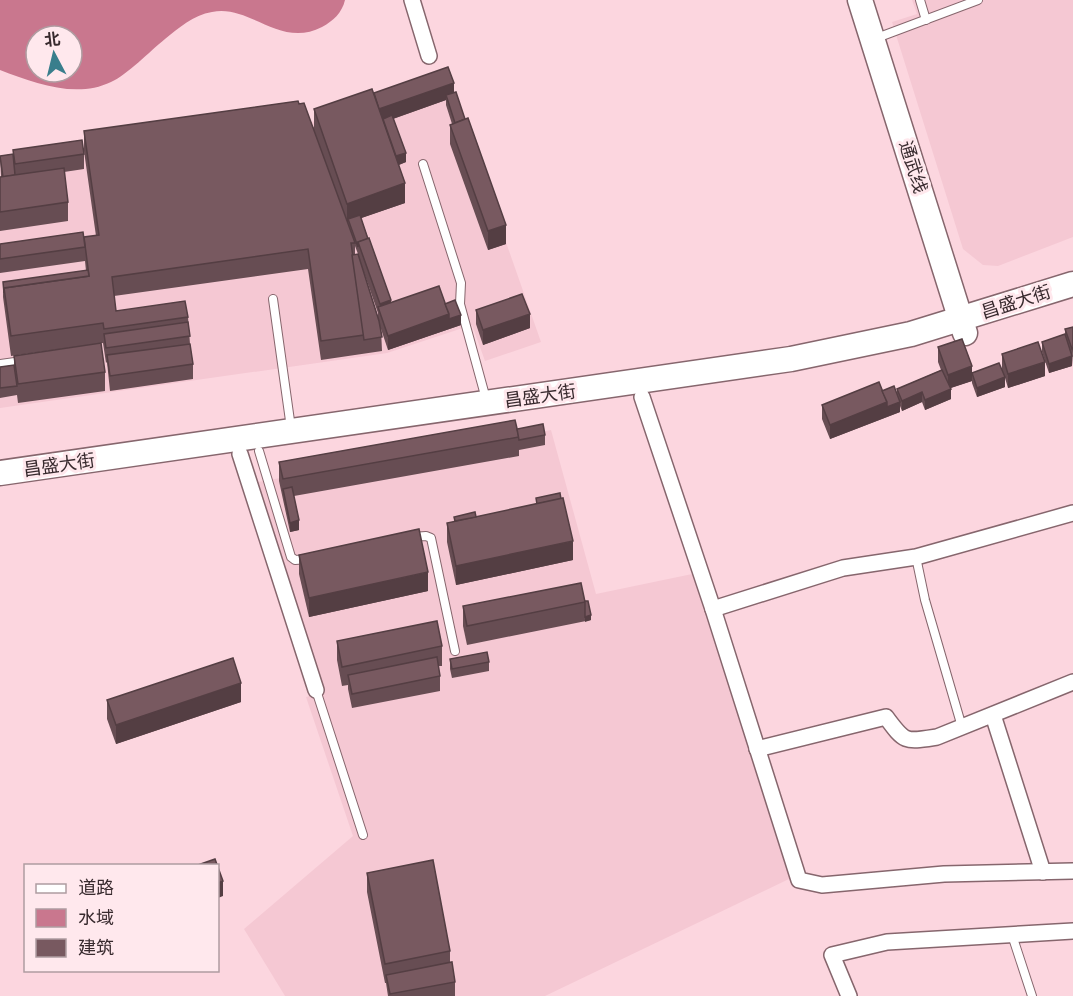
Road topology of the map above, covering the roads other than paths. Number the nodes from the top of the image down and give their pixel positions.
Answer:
1 (412, 0) edge
2 (860, 0) edge
3 (920, 0) edge
4 (978, 0) edge
5 (926, 20) junction
6 (873, 40) junction
7 (429, 56) dead end
8 (423, 164) dead end
9 (1073, 284) edge
10 (273, 299) dead end
11 (1073, 299) edge
12 (963, 326) junction
13 (34, 360) edge
14 (0, 364) edge
15 (642, 397) junction
16 (488, 404) junction
17 (292, 432) junction
18 (249, 452) junction
19 (0, 473) edge
20 (0, 488) edge
21 (1073, 513) edge
22 (399, 540) edge
23 (323, 556) edge
24 (916, 557) junction
25 (713, 609) junction
26 (455, 651) dead end
27 (1073, 682) edge
28 (316, 690) joint
29 (993, 714) junction
30 (962, 727) junction
31 (757, 748) junction
32 (363, 835) dead end
33 (1073, 871) edge
34 (1043, 872) junction
35 (1073, 931) edge
36 (1012, 935) junction
37 (849, 996) edge
38 (1032, 996) edge

1 - 7 street
2 - 6 highway, 通武线
3 - 5 lane
4 - 5 lane
5 - 6 lane
6 - 12 highway, 通武线
8 - 16 lane
9 - 12 highway, 昌盛大街
10 - 17 lane
11 - 12 highway, 昌盛大街
12 - 15 highway, 昌盛大街
12 - 16 highway, 昌盛大街
13 - 14 lane
15 - 18 highway, 昌盛大街
15 - 25 street
16 - 17 highway, 昌盛大街
17 - 19 highway, 昌盛大街
18 - 20 highway, 昌盛大街
18 - 23 lane
18 - 28 street
21 - 24 street
22 - 26 lane
24 - 25 street
24 - 30 lane
25 - 31 street
27 - 29 street
28 - 32 lane
29 - 30 street
29 - 34 street
30 - 31 street
31 - 34 street
33 - 34 street
35 - 36 street
36 - 37 street
36 - 38 lane

